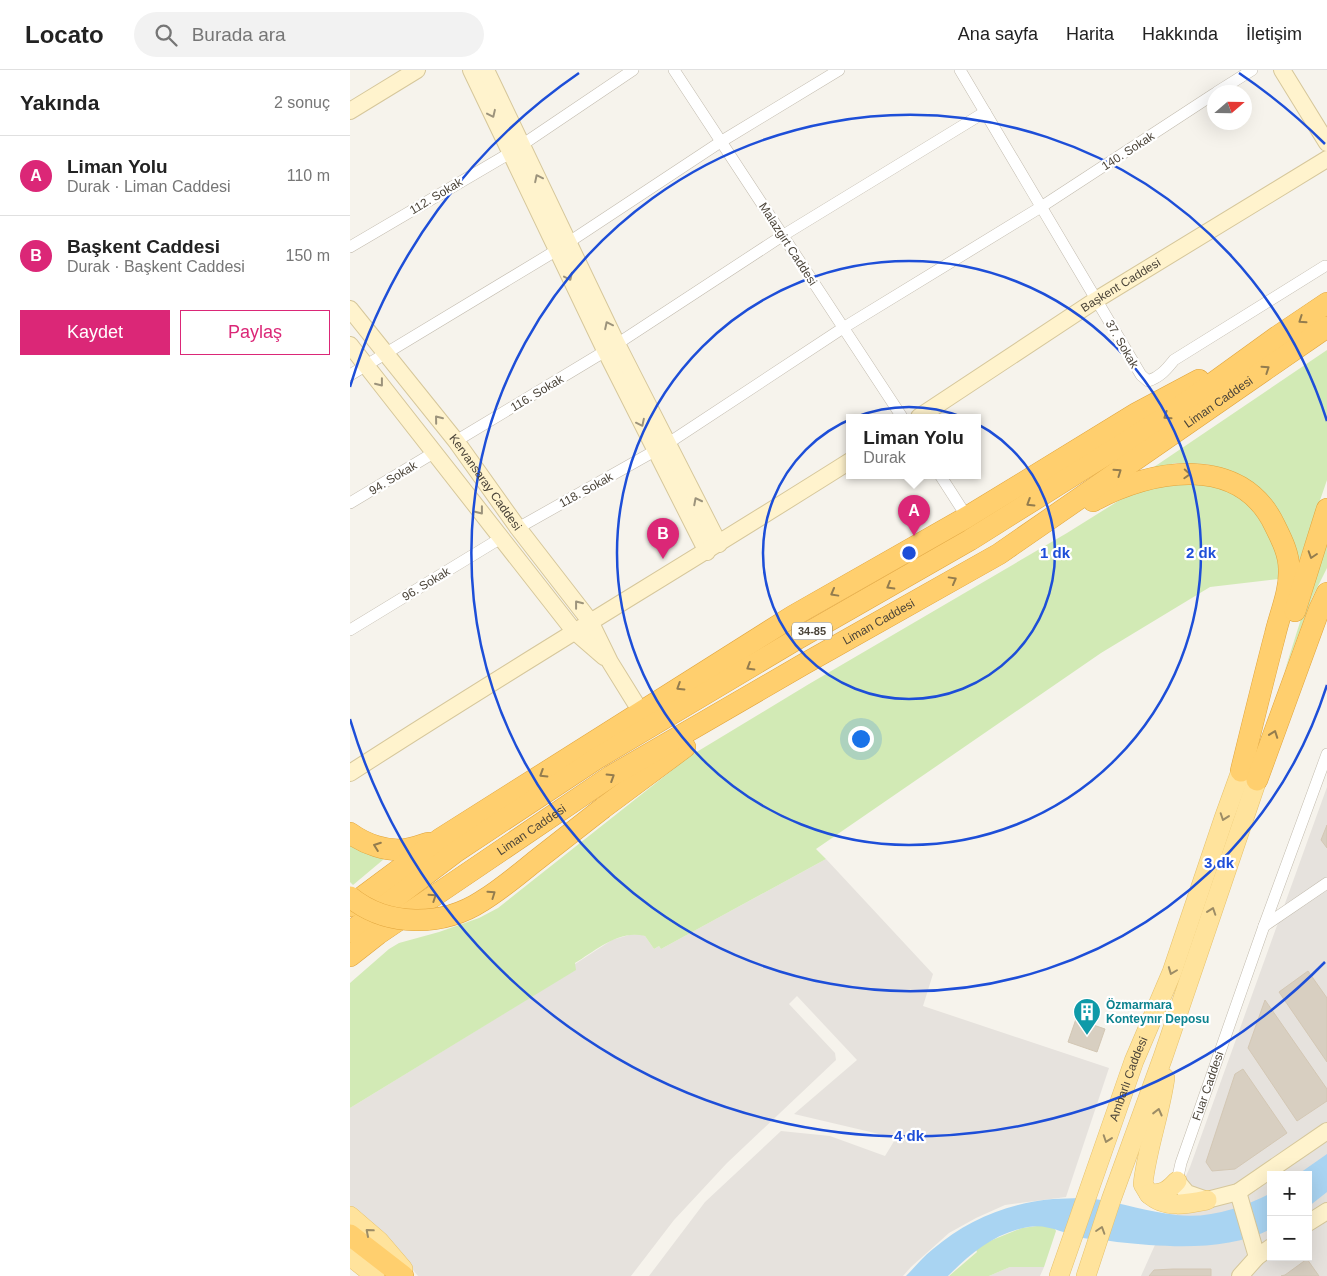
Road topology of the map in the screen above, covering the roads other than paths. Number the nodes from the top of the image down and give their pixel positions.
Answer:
1 (417, 70) edge
2 (471, 70) edge
3 (486, 70) edge
4 (633, 70) edge
5 (674, 70) edge
6 (840, 70) edge
7 (960, 70) edge
8 (1252, 70) edge
9 (1282, 70) edge
10 (1229, 85) edge
11 (1207, 99) edge
12 (350, 111) edge
13 (985, 112) junction
14 (722, 141) junction
15 (1327, 143) edge
16 (516, 148) junction
17 (1327, 158) edge
18 (1041, 207) junction
19 (782, 236) junction
20 (350, 247) edge
21 (563, 247) junction
22 (1325, 266) dead end
23 (1096, 300) junction
24 (1327, 303) edge
25 (350, 310) edge
26 (1327, 327) edge
27 (843, 328) junction
28 (1278, 336) junction
29 (350, 344) edge
30 (611, 348) junction
31 (385, 354) junction
32 (366, 365) junction
33 (350, 375) edge
34 (900, 414) edge
35 (924, 414) edge
36 (456, 441) junction
37 (661, 448) junction
38 (435, 452) junction
39 (846, 464) edge
40 (943, 479) edge
41 (350, 503) edge
42 (1327, 509) edge
43 (968, 517) junction
44 (518, 528) junction
45 (501, 538) junction
46 (713, 548) junction
47 (1000, 554) junction
48 (1327, 592) edge
49 (590, 621) junction
50 (350, 630) edge
51 (574, 631) junction
52 (610, 662) junction
53 (804, 664) junction
54 (641, 712) junction
55 (1327, 754) edge
56 (350, 773) edge
57 (1249, 776) junction
58 (350, 833) edge
59 (440, 839) junction
60 (1327, 883) edge
61 (350, 897) edge
62 (350, 906) edge
63 (1264, 926) junction
64 (350, 932) edge
65 (350, 956) edge
66 (1169, 1037) junction
67 (1327, 1131) edge
68 (1177, 1181) junction
69 (1149, 1194) junction
70 (1239, 1196) junction
71 (1207, 1200) junction
72 (1327, 1211) edge
73 (1312, 1220) edge
74 (350, 1236) edge
75 (1267, 1248) edge
76 (1255, 1249) junction
77 (375, 1276) edge
78 (403, 1276) edge
79 (408, 1276) edge
80 (1059, 1276) edge
81 (1086, 1276) edge
82 (1240, 1276) edge

1 - 12 street
2 -> 16 street
3 - 16 street
4 - 16 street, 112. Sokak
5 - 14 street, Malazgirt Caddesi
6 - 14 street
7 - 13 street, 37. Sokak
8 - 10 street, 140. Sokak
9 - 15 street
11 - 18 street, 140. Sokak
13 - 18 street, 37. Sokak
13 - 19 street, 116. Sokak
14 - 19 street, Malazgirt Caddesi
14 - 21 street
16 - 20 street, 112. Sokak
16 - 21 street
17 - 23 street, Başkent Caddesi
18 - 23 street, 37. Sokak
18 - 27 street, 140. Sokak
19 - 27 street, Malazgirt Caddesi
19 - 30 street, 116. Sokak
21 - 30 street
21 - 31 street
22 - 23 street, 37. Sokak
23 - 35 street, Başkent Caddesi
24 -> 28 highway, Liman Caddesi
25 - 31 street, Kervansaray Caddesi
47 -> 26 highway, Liman Caddesi
27 - 34 street, Malazgirt Caddesi
27 - 37 street, 118. Sokak
28 - 43 highway
28 -> 64 highway, Liman Caddesi / 34-85
29 - 32 street, Kervansaray Caddesi
30 - 36 street, 116. Sokak
30 - 37 street
31 - 32 street
36 -> 31 street, Kervansaray Caddesi
32 - 33 street
32 -> 38 street, Kervansaray Caddesi
36 - 44 street, Kervansaray Caddesi
37 - 44 street, 118. Sokak
37 - 46 street
38 - 41 street, 94. Sokak
38 -> 45 street, Kervansaray Caddesi
39 - 46 street
40 - 43 street
42 -> 57 highway
43 -> 54 highway
49 -> 44 street, Kervansaray Caddesi
45 - 50 street, 96. Sokak
45 - 51 street, Kervansaray Caddesi
46 - 49 street
53 -> 47 highway, Liman Caddesi
47 -> 57 highway
57 -> 48 highway
49 - 51 street
49 - 52 street, Kervansaray Caddesi
51 - 52 street, Kervansaray Caddesi
51 - 56 street
52 - 54 street, Kervansaray Caddesi
61 -> 53 highway, bridge
65 -> 53 highway, Liman Caddesi
54 -> 59 highway
55 - 63 street, Fuar Caddesi
66 -> 57 main road, Ambarlı Caddesi
57 -> 80 main road, Ambarlı Caddesi
59 -> 58 highway
59 - 62 highway
60 - 63 street
63 - 68 street, Fuar Caddesi
69 -> 66 main road
81 -> 66 main road, Ambarlı Caddesi
67 - 70 street
68 - 69 main road
68 - 71 street
69 - 71 main road
70 - 71 street
70 - 76 street
72 - 73 street
74 - 77 main road
74 - 78 highway
79 -> 74 main road
75 - 76 street
76 - 82 street

